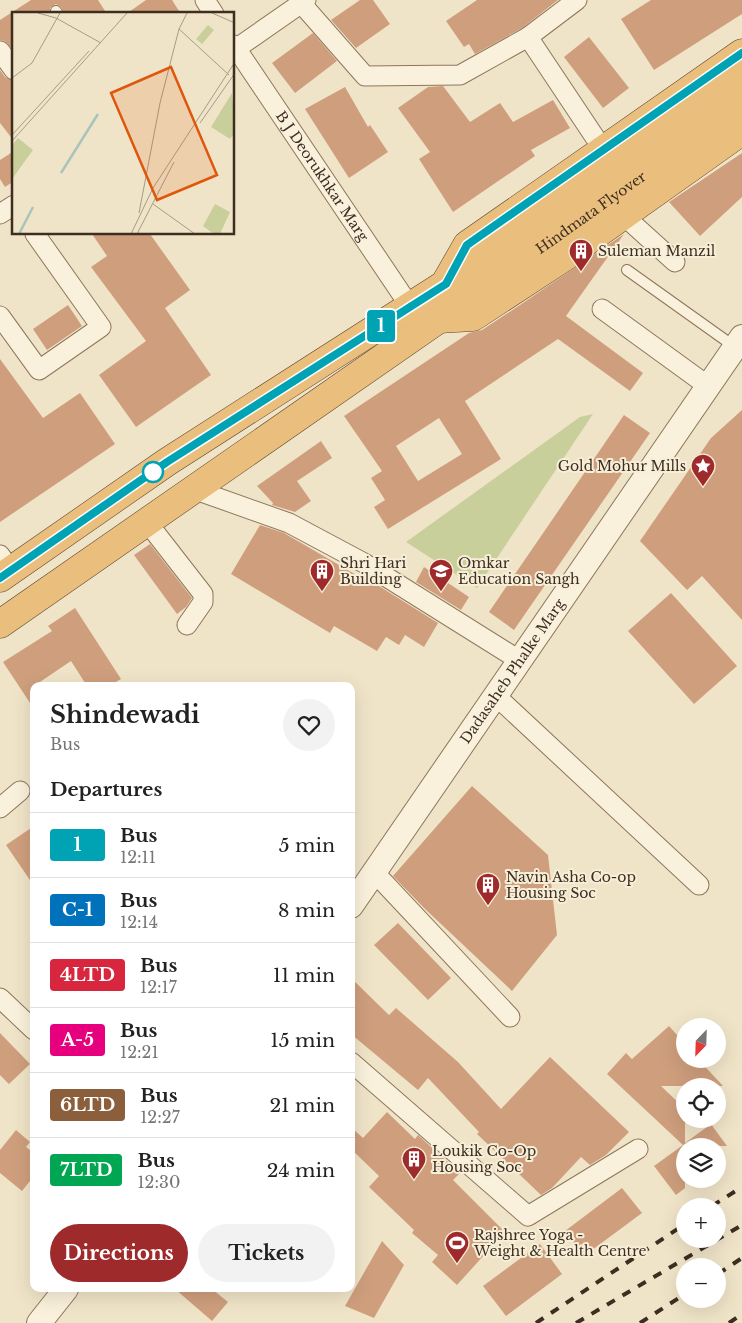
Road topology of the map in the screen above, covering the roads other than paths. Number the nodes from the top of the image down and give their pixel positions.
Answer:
1 (205, 0) edge
2 (577, 0) edge
3 (303, 2) edge
4 (213, 12) edge
5 (528, 37) junction
6 (235, 48) edge
7 (0, 51) edge
8 (742, 53) edge
9 (12, 67) edge
10 (742, 77) edge
11 (742, 105) edge
12 (742, 131) edge
13 (604, 151) junction
14 (12, 206) edge
15 (0, 214) edge
16 (623, 215) junction
17 (36, 235) edge
18 (675, 262) dead end
19 (627, 270) dead end
20 (478, 276) junction
21 (446, 284) junction
22 (411, 308) junction
23 (602, 309) dead end
24 (0, 316) edge
25 (438, 319) junction
26 (738, 342) edge
27 (708, 386) junction
28 (193, 490) junction
29 (146, 522) junction
30 (4, 568) edge
31 (0, 624) edge
32 (187, 625) dead end
33 (519, 660) junction
34 (495, 695) junction
35 (20, 791) dead end
36 (0, 808) edge
37 (375, 873) junction
38 (699, 885) dead end
39 (355, 900) edge
40 (0, 998) edge
41 (510, 1017) dead end
42 (30, 1026) edge
43 (355, 1065) edge
44 (638, 1150) dead end
45 (64, 1292) edge
46 (39, 1323) edge

1 - 4 street
2 - 5 street
3 - 5 street
3 - 6 street
5 - 13 street
6 - 22 street, B J Deorukhkar Marg
7 - 9 street
8 - 13 highway
10 - 20 highway, Hindmata Flyover
11 - 20 highway, Hindmata Flyover
12 - 16 highway
13 - 21 highway
14 - 15 street
16 - 18 street
16 - 25 highway
17 - 24 street
19 - 26 lane
20 - 21 highway, Hindmata Flyover
20 - 25 highway, Hindmata Flyover
21 - 22 highway, Hindmata Flyover
22 - 30 highway, Hindmata Flyover
23 - 27 street
25 - 28 highway, Hindmata Flyover
26 - 27 street, Dadasaheb Phalke Marg
27 - 33 street, Dadasaheb Phalke Marg
28 - 29 highway, Hindmata Flyover
28 - 33 street
29 - 31 highway, Hindmata Flyover
29 - 32 street
33 - 34 street, Dadasaheb Phalke Marg
34 - 37 street, Dadasaheb Phalke Marg
34 - 38 street
35 - 36 street
37 - 39 street, Dadasaheb Phalke Marg
37 - 41 street
40 - 42 street
43 - 44 street
45 - 46 street

